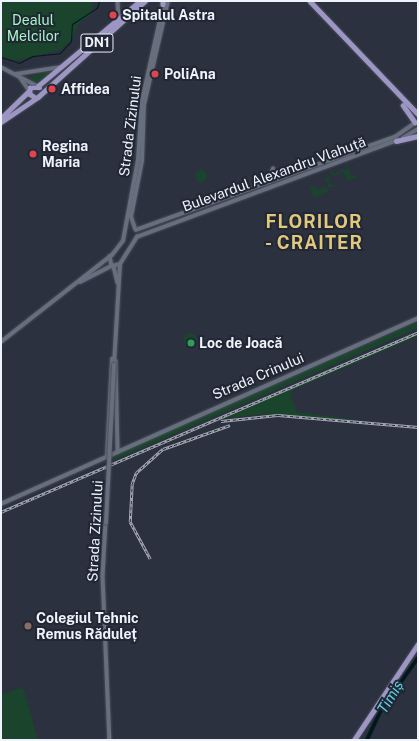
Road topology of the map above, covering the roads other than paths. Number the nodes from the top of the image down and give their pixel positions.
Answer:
1 (118, 1) edge
2 (140, 1) edge
3 (144, 1) edge
4 (168, 1) edge
5 (310, 1) edge
6 (164, 2) edge
7 (119, 19) junction
8 (66, 65) junction
9 (1, 67) edge
10 (16, 74) junction
11 (37, 86) junction
12 (29, 91) junction
13 (41, 92) junction
14 (35, 98) junction
15 (399, 98) junction
16 (410, 108) junction
17 (418, 109) edge
18 (418, 115) edge
19 (1, 118) edge
20 (1, 122) edge
21 (415, 122) junction
22 (418, 128) edge
23 (418, 136) edge
24 (396, 141) junction
25 (273, 169) dead end
26 (267, 183) junction
27 (136, 229) junction
28 (126, 233) junction
29 (136, 239) junction
30 (111, 256) junction
31 (121, 263) junction
32 (113, 267) junction
33 (77, 284) junction
34 (118, 284) junction
35 (418, 318) edge
36 (116, 324) junction
37 (1, 342) edge
38 (118, 452) junction
39 (107, 456) junction
40 (1, 504) edge
41 (418, 644) edge
42 (110, 740) edge
43 (354, 740) edge

1 - 7 main road
2 - 7 main road, DN1
3 - 13 main road, DN1
4 - 27 main road, Strada Zizinului
5 - 15 main road
6 - 28 main road, Strada Zizinului
7 - 8 main road, DN1
8 - 10 main road
8 - 11 main road, DN1
9 - 10 main road
10 - 11 main road
10 - 12 main road
11 - 12 main road, DN1
11 - 13 main road
12 - 14 main road
12 - 19 main road, DN1
13 - 14 main road, DN1
14 - 20 main road, DN1
15 - 16 main road
15 - 21 main road
16 - 17 main road
16 - 18 main road
18 - 21 main road
21 - 22 main road
21 - 26 main road, Bulevardul Alexandru Vlahuță
22 - 24 main road, Bulevardul Alexandru Vlahuță
23 - 24 main road
24 - 29 main road, Bulevardul Alexandru Vlahuță
25 - 26 main road
26 - 27 main road, Bulevardul Alexandru Vlahuță
27 - 28 main road, Bulevardul Alexandru Vlahuță
27 - 29 main road, Strada Zizinului
28 - 29 main road
28 - 30 main road
29 - 31 main road
30 - 31 main road
30 - 32 main road, Strada Zizinului
30 - 33 main road
31 - 32 main road
31 - 34 main road, Strada Zizinului
32 - 33 main road
32 - 34 main road, Strada Zizinului
33 - 37 main road
34 - 36 main road, Strada Zizinului
35 - 38 main road, Strada Crinului
36 - 38 main road, Strada Zizinului
36 - 39 main road, Strada Zizinului
36 - 42 main road, Strada Zizinului, bridge
38 - 39 main road, Strada Crinului
39 - 40 main road, Strada Crinului
41 - 43 main road

